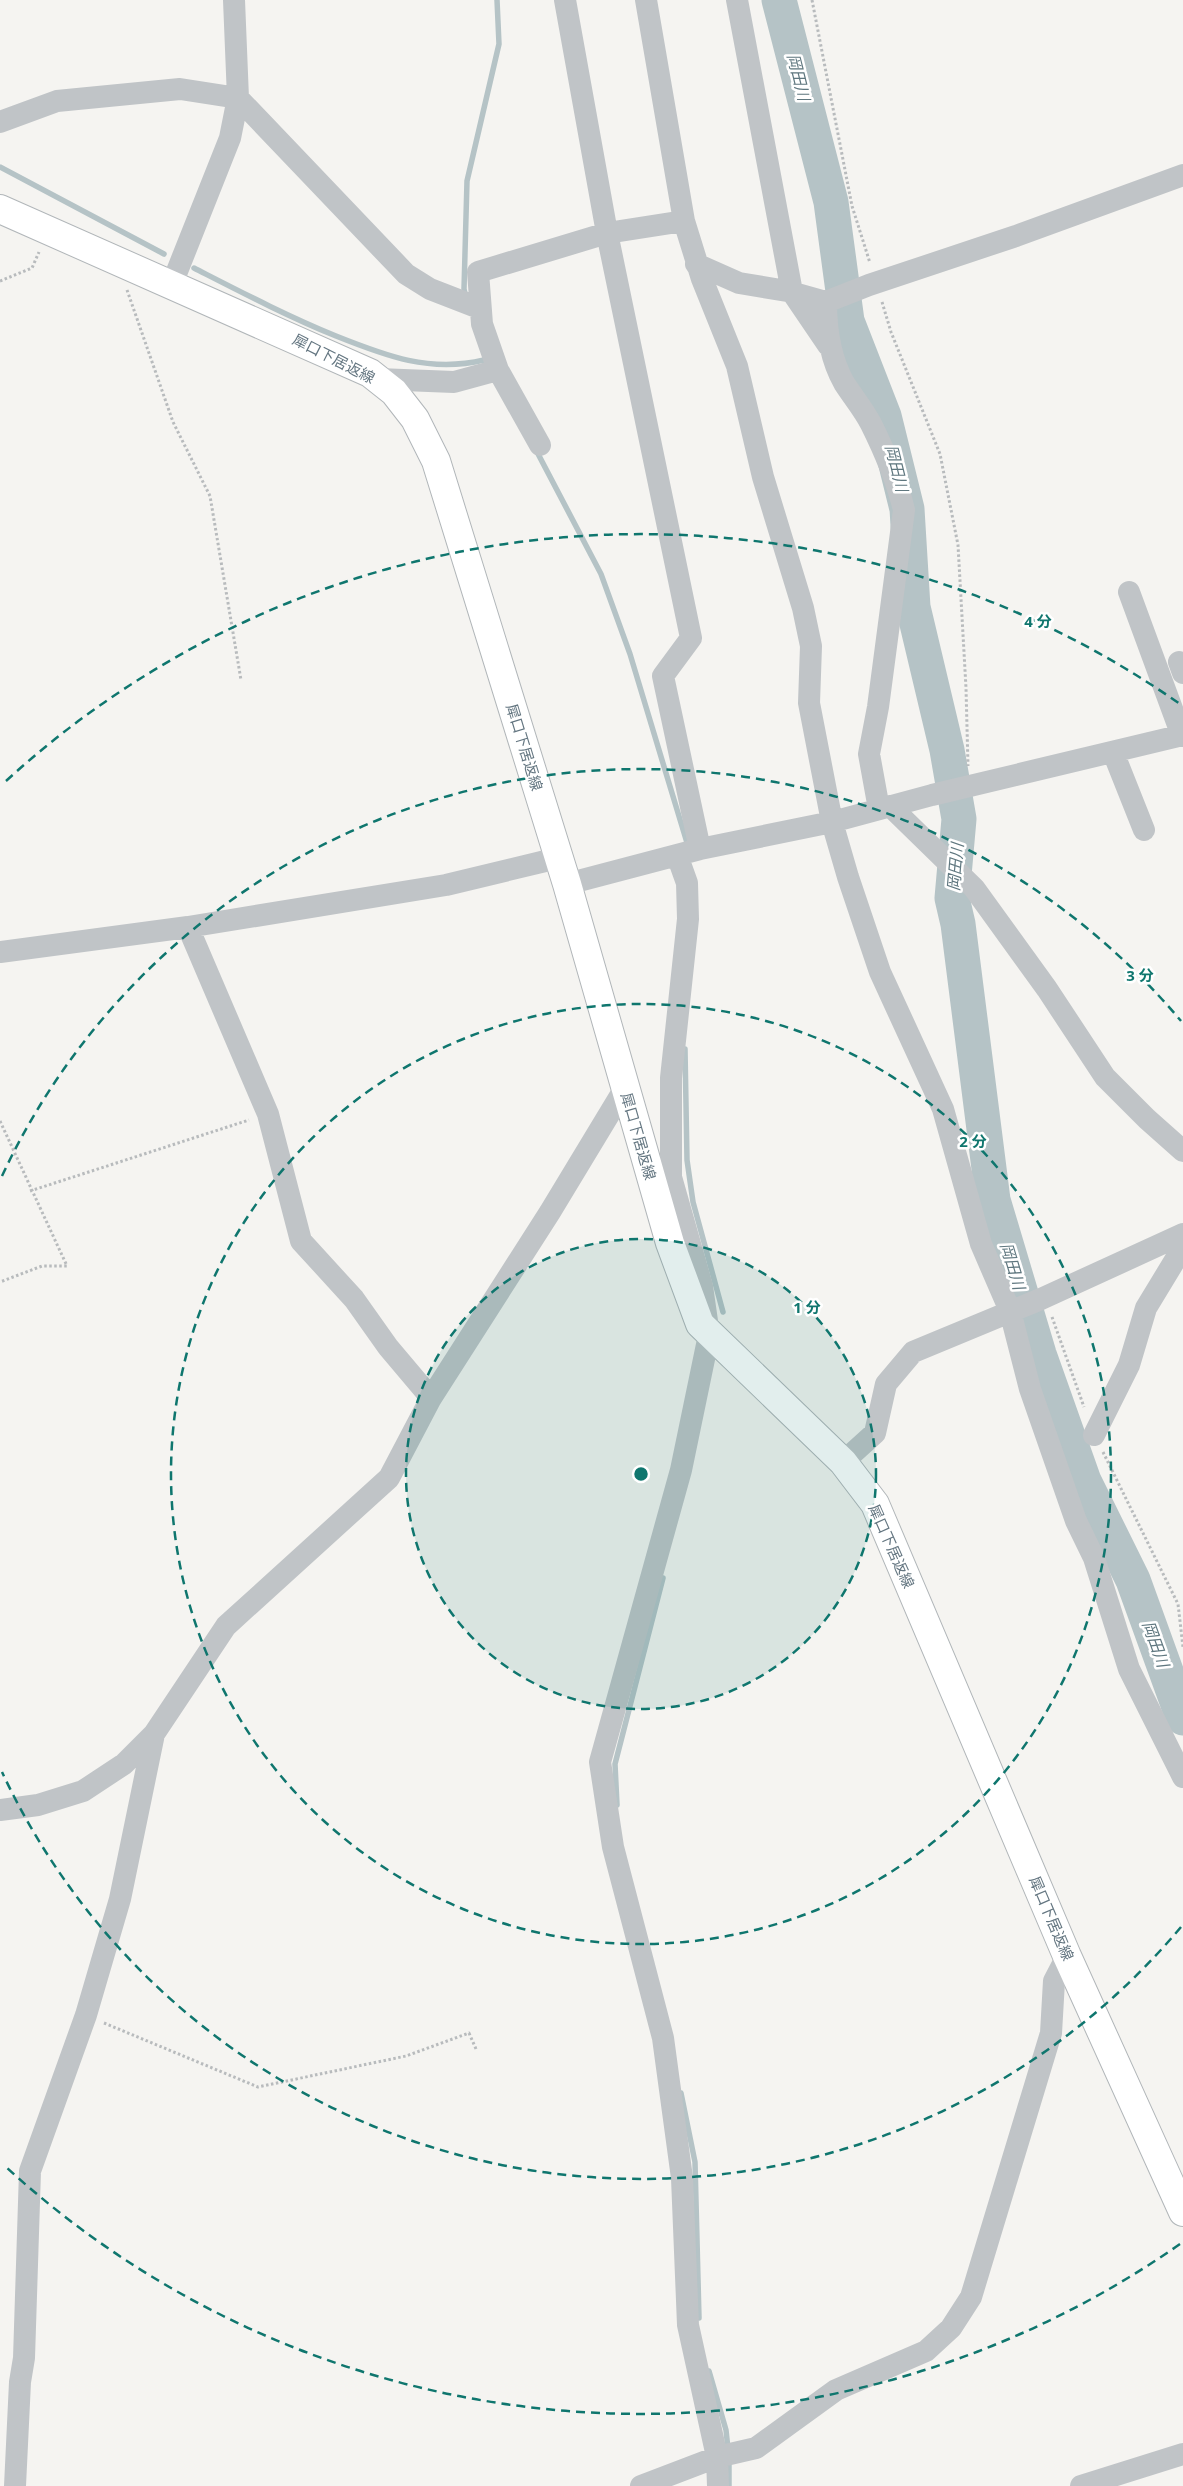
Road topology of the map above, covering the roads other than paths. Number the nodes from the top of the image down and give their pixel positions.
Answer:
1 (234, 0) edge
2 (565, 0) edge
3 (646, 0) edge
4 (737, 0) edge
5 (238, 98) junction
6 (0, 122) edge
7 (1183, 175) edge
8 (0, 209) edge
9 (684, 221) junction
10 (607, 233) junction
11 (696, 264) junction
12 (172, 284) junction
13 (792, 292) junction
14 (826, 302) junction
15 (469, 305) junction
16 (831, 349) junction
17 (490, 373) junction
18 (378, 379) junction
19 (540, 445) dead end
20 (1129, 592) dead end
21 (1183, 736) edge
22 (1113, 752) junction
23 (884, 807) junction
24 (832, 822) junction
25 (1144, 830) dead end
26 (700, 849) junction
27 (677, 855) junction
28 (558, 858) junction
29 (567, 884) junction
30 (188, 927) junction
31 (0, 952) edge
32 (625, 1088) junction
33 (1183, 1151) edge
34 (1183, 1234) edge
35 (1183, 1247) edge
36 (1010, 1312) junction
37 (709, 1335) junction
38 (431, 1398) junction
39 (1094, 1435) road end
40 (843, 1462) junction
41 (154, 1734) junction
42 (1183, 1777) edge
43 (0, 1810) edge
44 (1068, 1956) junction
45 (1183, 2212) edge
46 (1183, 2454) edge
47 (725, 2455) junction
48 (15, 2486) edge
49 (640, 2486) edge
50 (718, 2486) edge
51 (1081, 2486) edge

1 - 5 street
2 - 10 street
3 - 9 street
4 - 13 street
5 - 6 street
5 - 12 street
5 - 15 street
7 - 14 street
8 - 12 main road, 犀口下居返線
9 - 10 street
9 - 11 street
10 - 15 street
10 - 26 street
11 - 13 street
11 - 24 street
12 - 18 main road, 犀口下居返線
13 - 14 street
13 - 16 street
14 - 16 street
15 - 17 street
16 - 23 street
17 - 18 street
17 - 19 street
18 - 28 main road, 犀口下居返線
20 - 21 street
21 - 22 street
22 - 23 street
22 - 25 street
23 - 24 street
23 - 33 street
24 - 26 street
24 - 36 street
26 - 27 street
27 - 29 street
27 - 37 street
28 - 29 main road, 犀口下居返線
28 - 30 street
29 - 32 main road, 犀口下居返線
30 - 31 street
30 - 38 street
32 - 37 main road, 犀口下居返線
32 - 38 street
34 - 36 street
35 - 39 street
36 - 40 street
36 - 42 street
37 - 40 main road, 犀口下居返線
37 - 47 street
38 - 41 street
40 - 44 main road, 犀口下居返線
41 - 43 street
41 - 48 street
44 - 45 main road, 犀口下居返線
44 - 47 street
46 - 51 street
47 - 49 street
47 - 50 street

